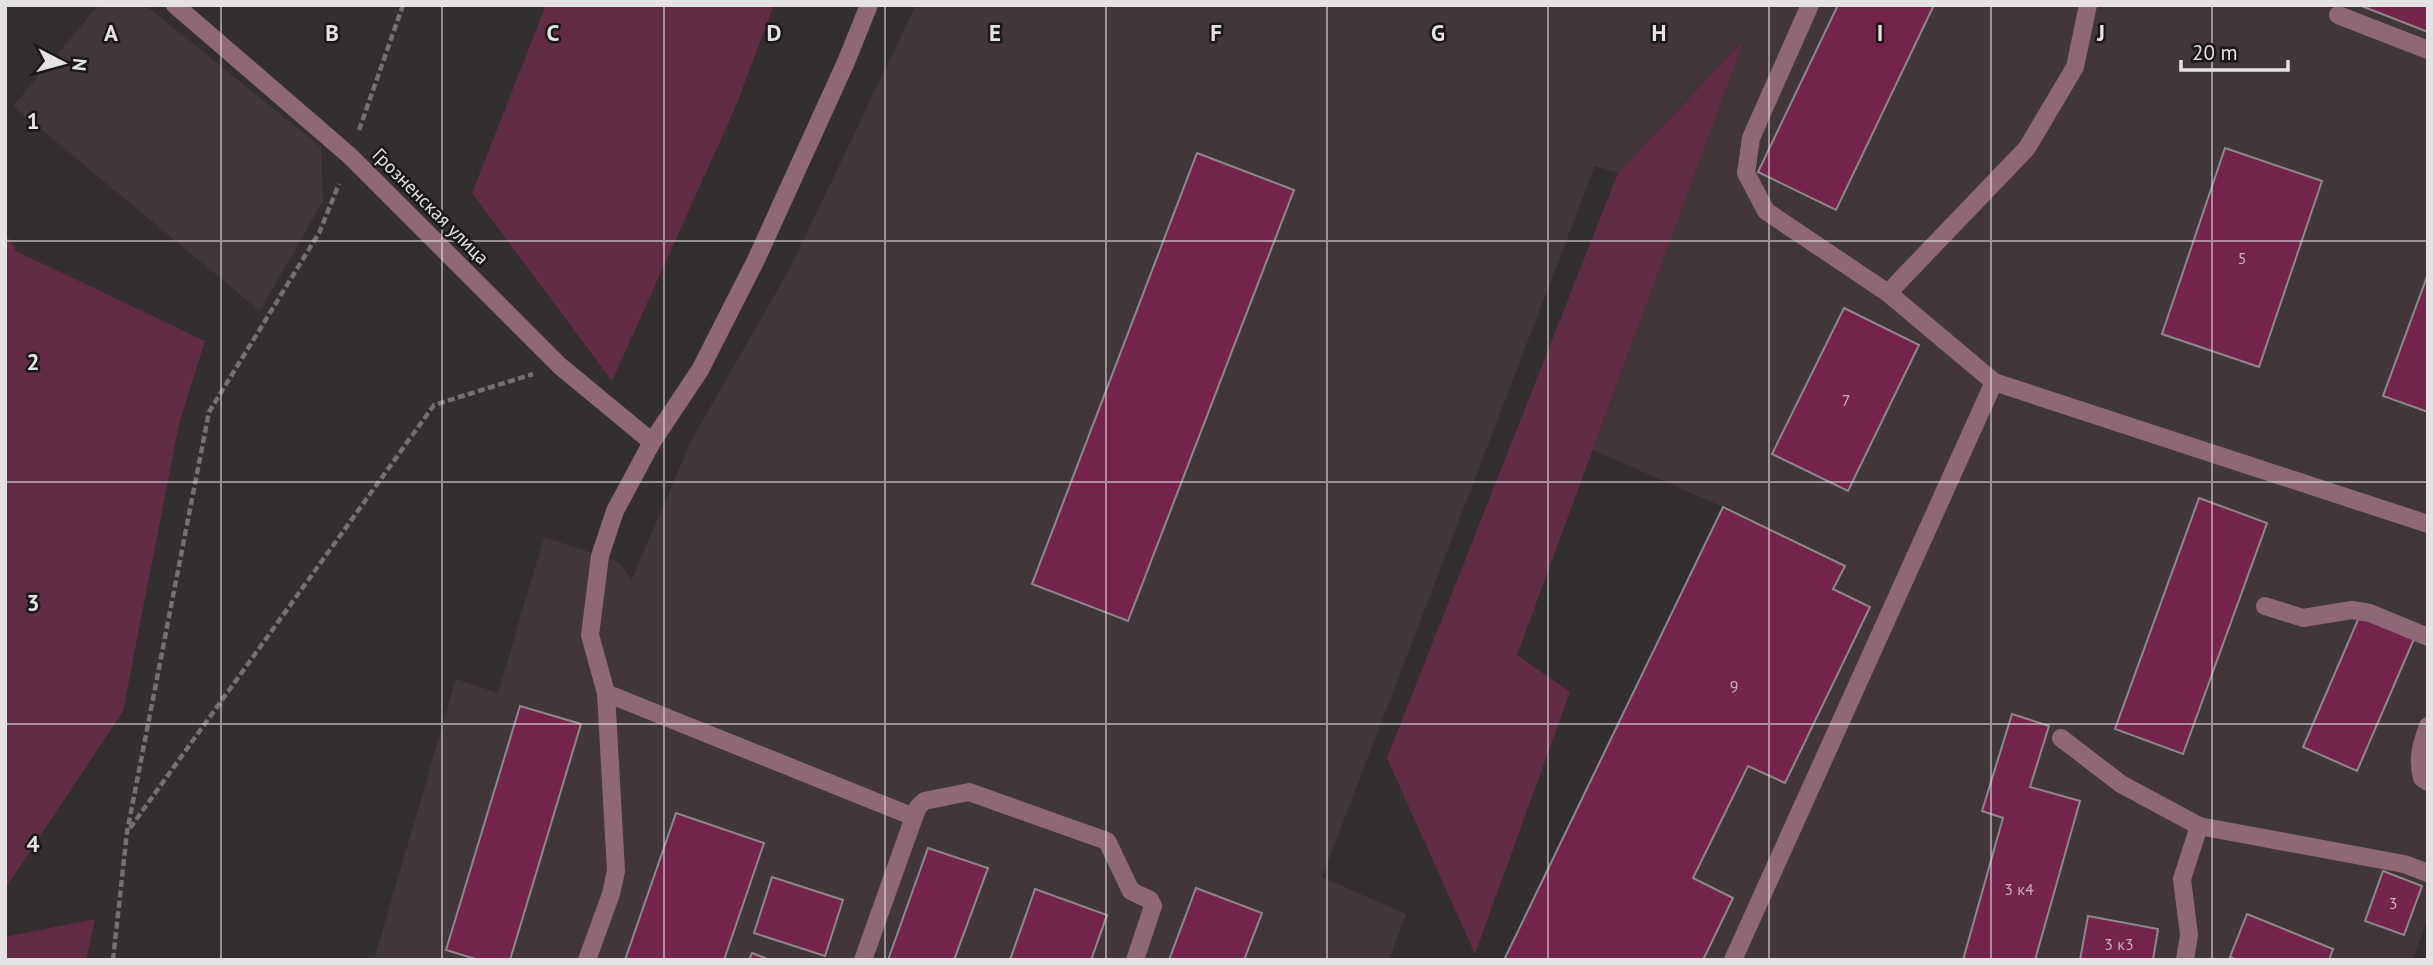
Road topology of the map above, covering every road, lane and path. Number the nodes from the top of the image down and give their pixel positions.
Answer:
1 (175, 5) edge
2 (403, 5) edge
3 (869, 5) edge
4 (1810, 5) edge
5 (2088, 5) edge
6 (2338, 15) dead end
7 (2428, 50) edge
8 (351, 156) junction
9 (1888, 293) junction
10 (561, 366) junction
11 (1994, 382) junction
12 (652, 442) junction
13 (2428, 524) edge
14 (2265, 606) dead end
15 (2428, 637) edge
16 (606, 693) junction
17 (2428, 726) edge
18 (2061, 738) dead end
19 (2428, 782) edge
20 (914, 817) junction
21 (2199, 826) junction
22 (127, 832) junction
23 (2428, 873) edge
24 (113, 960) edge
25 (587, 960) edge
26 (863, 960) edge
27 (1135, 960) edge
28 (1733, 960) edge
29 (2185, 960) edge

1 - 8 street, Грозненская улица
2 - 8 path
3 - 12 street
4 - 9 street
5 - 9 street
6 - 7 street
8 - 10 street, Грозненская улица
8 - 22 path
9 - 11 street
10 - 12 street, Грозненская улица
10 - 22 path
11 - 13 street
11 - 28 street
12 - 16 street
14 - 15 street
16 - 20 street
16 - 25 street
17 - 19 street
18 - 21 street
20 - 26 street
20 - 27 street
21 - 23 street
21 - 29 street
22 - 24 path

